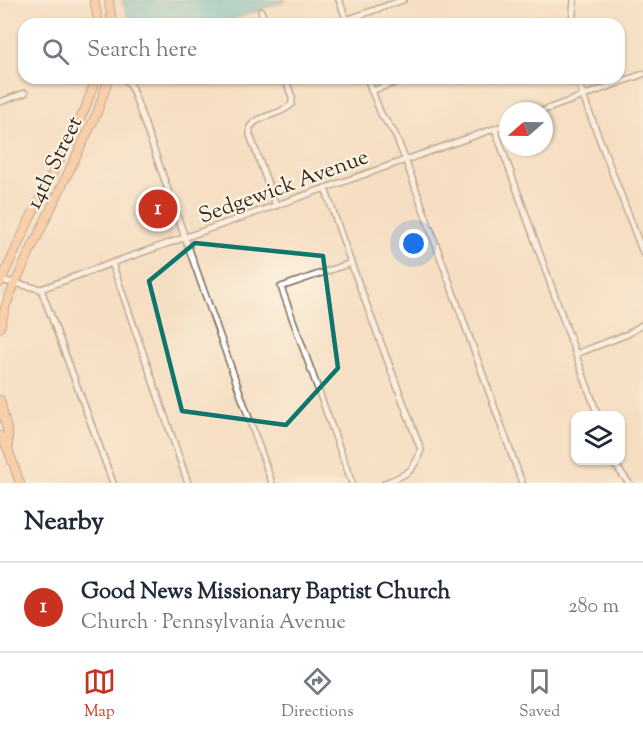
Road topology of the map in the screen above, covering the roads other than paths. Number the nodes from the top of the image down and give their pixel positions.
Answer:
1 (94, 0) edge
2 (109, 0) edge
3 (339, 0) edge
4 (403, 0) edge
5 (574, 0) edge
6 (261, 11) dead end
7 (98, 18) edge
8 (111, 18) edge
9 (264, 18) edge
10 (346, 18) edge
11 (357, 18) edge
12 (572, 18) edge
13 (643, 74) edge
14 (625, 81) edge
15 (94, 84) edge
16 (107, 84) edge
17 (130, 84) edge
18 (287, 84) edge
19 (369, 84) edge
20 (391, 84) edge
21 (580, 84) edge
22 (616, 84) edge
23 (371, 91) junction
24 (25, 93) dead end
25 (583, 96) junction
26 (0, 102) edge
27 (553, 107) edge
28 (499, 127) edge
29 (495, 129) junction
30 (405, 159) junction
31 (325, 188) junction
32 (276, 206) junction
33 (185, 237) junction
34 (643, 254) edge
35 (112, 263) junction
36 (351, 263) junction
37 (0, 281) edge
38 (15, 283) junction
39 (41, 289) junction
40 (643, 324) edge
41 (0, 328) edge
42 (576, 354) junction
43 (0, 400) edge
44 (596, 411) edge
45 (0, 436) edge
46 (4, 451) edge
47 (616, 465) edge
48 (628, 482) edge
49 (20, 483) edge
50 (113, 483) edge
51 (188, 483) edge
52 (272, 483) edge
53 (352, 483) edge
54 (385, 483) edge
55 (522, 483) edge
56 (618, 483) edge

1 - 7 main road
2 - 8 main road
3 - 10 street
4 - 11 street
5 - 12 street
6 - 9 street
13 - 14 street
15 - 37 main road, 14th Street
16 - 38 main road, 14th Street
17 - 33 street
18 - 32 street
19 - 23 street
20 - 23 street
21 - 25 street
22 - 25 street
23 - 30 street
24 - 26 street
25 - 27 street
25 - 34 street
28 - 29 street, Sedgewick Avenue
29 - 30 street, Sedgewick Avenue
29 - 42 street
30 - 31 street, Sedgewick Avenue
30 - 55 street
31 - 32 street, Sedgewick Avenue
31 - 36 street
32 - 33 street, Sedgewick Avenue
33 - 35 street, Sedgewick Avenue
33 - 52 street
35 - 39 street, Sedgewick Avenue
35 - 51 street
36 - 53 street
36 - 54 street
37 - 38 street
38 - 39 street
38 - 41 main road, 14th Street
39 - 50 street
40 - 42 street
42 - 44 street
43 - 46 main road
45 - 46 main road
46 - 49 main road
47 - 48 street
48 - 56 street

